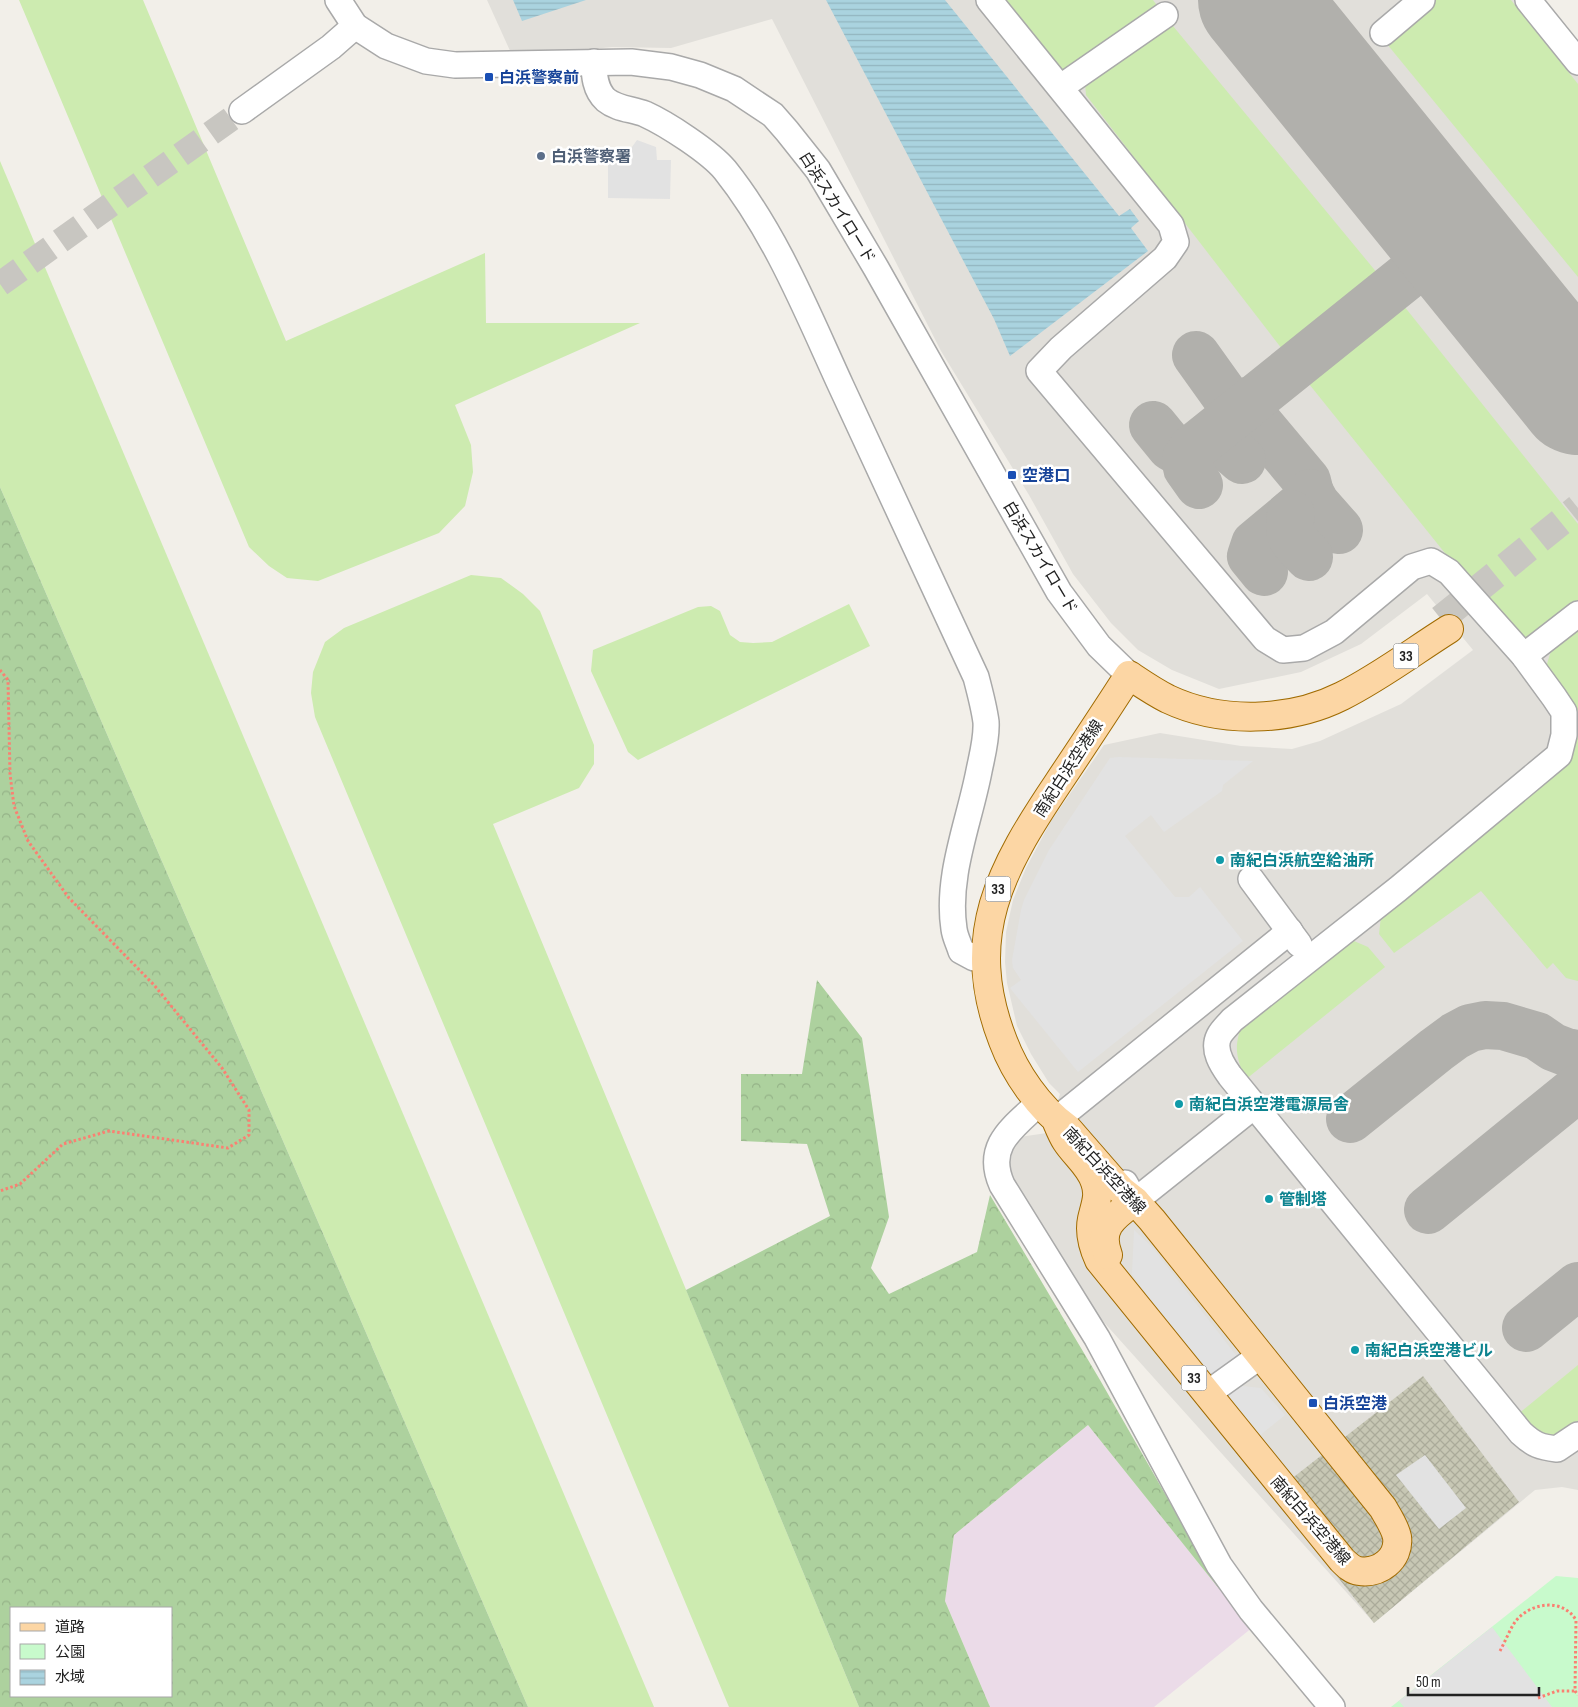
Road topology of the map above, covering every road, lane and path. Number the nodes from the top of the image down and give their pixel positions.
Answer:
1 (338, 0) edge
2 (989, 0) edge
3 (1422, 0) edge
4 (1528, 0) edge
5 (1165, 15) dead end
6 (355, 26) junction
7 (1383, 33) dead end
8 (594, 62) junction
9 (1578, 62) edge
10 (1061, 87) junction
11 (242, 111) tunnel mouth
12 (1578, 614) edge
13 (1445, 624) tunnel mouth
14 (1524, 656) junction
15 (0, 670) edge
16 (1129, 674) junction
17 (1252, 879) dead end
18 (1290, 932) junction
19 (986, 957) junction
20 (1310, 958) junction
21 (1079, 1102) junction
22 (1254, 1106) junction
23 (1048, 1111) junction
24 (0, 1191) edge
25 (1135, 1200) junction
26 (1128, 1297) junction
27 (1260, 1356) junction
28 (1207, 1394) junction
29 (1578, 1435) edge
30 (1500, 1651) dead end
31 (1575, 1691) junction
32 (1578, 1695) edge
33 (1538, 1698) dead end
34 (1332, 1707) edge

1 - 6 street, 白浜スカイロード
2 - 10 street
3 - 7 street
4 - 9 street
5 - 10 street
6 - 8 street, 白浜スカイロード
6 - 11 street
8 - 16 street, 白浜スカイロード
8 - 19 street
10 - 14 street
12 - 14 street
13 - 16 main road, 33
14 - 20 street
15 - 24 path
16 - 19 main road, 南紀白浜空港線 / 33
17 - 18 street
18 - 20 street
18 - 21 street
19 - 23 main road, 南紀白浜空港線 / 33
20 - 22 street
21 - 23 street
21 - 25 street
22 - 25 street
22 - 29 street
23 - 25 main road, 南紀白浜空港線 / 33
23 - 26 main road, 南紀白浜空港線 / 33
23 - 34 street
25 - 26 main road
25 - 27 main road, 南紀白浜空港線 / 33
26 - 28 main road, 南紀白浜空港線 / 33
27 - 28 street
27 - 28 main road, 南紀白浜空港線 / 33
30 - 31 path
31 - 32 path
31 - 33 path

